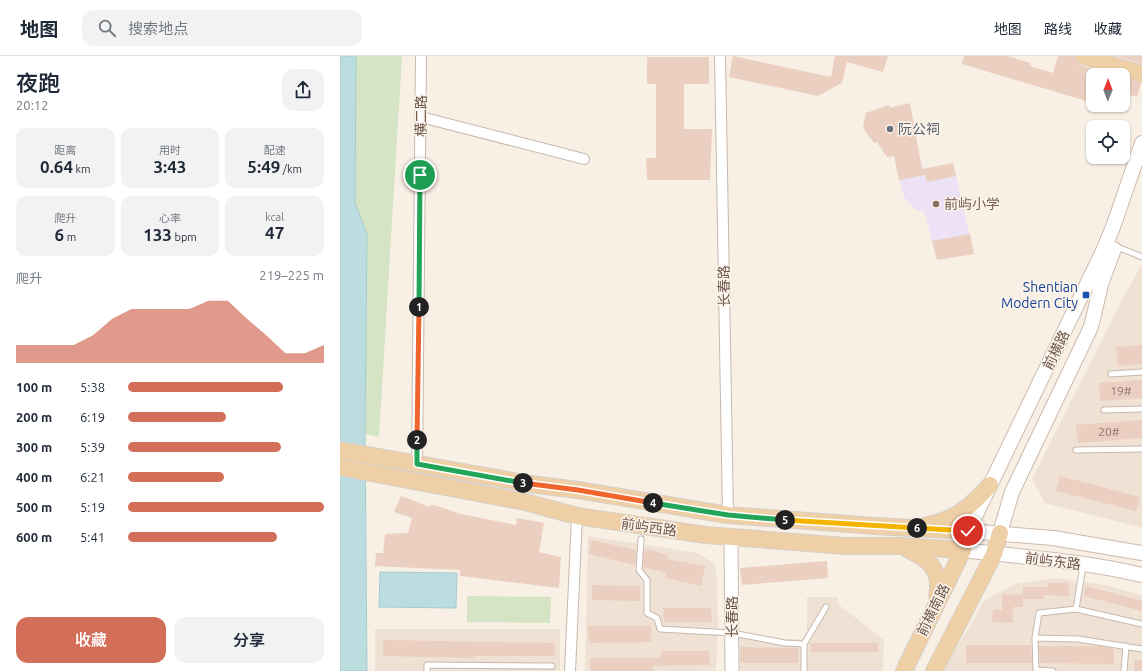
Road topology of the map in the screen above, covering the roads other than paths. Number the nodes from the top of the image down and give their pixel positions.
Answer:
1 (421, 56) edge
2 (720, 56) edge
3 (1083, 56) edge
4 (1142, 74) edge
5 (421, 117) junction
6 (1142, 143) edge
7 (584, 159) dead end
8 (1142, 169) edge
9 (1115, 246) junction
10 (1142, 257) edge
11 (1142, 372) edge
12 (1111, 374) dead end
13 (1142, 409) edge
14 (1104, 410) dead end
15 (1142, 449) edge
16 (340, 450) edge
17 (1076, 450) dead end
18 (417, 464) junction
19 (340, 467) edge
20 (990, 485) junction
21 (728, 515) junction
22 (577, 516) junction
23 (875, 526) junction
24 (968, 531) junction
25 (1000, 533) junction
26 (731, 538) junction
27 (641, 539) dead end
28 (900, 546) junction
29 (963, 550) junction
30 (1142, 552) edge
31 (994, 554) junction
32 (1083, 565) junction
33 (1142, 575) edge
34 (826, 607) dead end
35 (934, 607) junction
36 (1076, 609) junction
37 (1142, 624) edge
38 (732, 633) junction
39 (1035, 638) junction
40 (804, 644) junction
41 (1126, 646) junction
42 (1142, 649) edge
43 (552, 666) dead end
44 (427, 671) edge
45 (570, 671) edge
46 (732, 671) edge
47 (804, 671) edge
48 (904, 671) edge
49 (934, 671) edge
50 (1053, 671) edge
51 (1124, 671) edge

1 - 5 street, 横二路
2 - 21 street, 长春路
3 - 4 main road
5 - 7 street
5 - 18 street, 横二路
6 - 20 main road, 前横路
8 - 9 main road, 前横路
9 - 10 lane
9 - 25 main road, 前横路
11 - 12 lane
13 - 14 lane
15 - 17 lane
16 - 18 main road, 前屿西路
18 - 21 main road, 前屿西路
19 - 22 main road, 前屿西路
20 - 23 main road
20 - 24 main road, 前横路
21 - 23 main road, 前屿西路
22 - 26 main road, 前屿西路
22 - 45 street
23 - 24 main road, 前屿西路
24 - 25 main road, 前屿东路
24 - 29 main road, 前横南路
25 - 30 main road, 前屿东路
25 - 31 main road, 前横南路
26 - 28 main road, 前屿西路
26 - 38 street, 长春路
27 - 38 lane
28 - 29 main road, 前屿西路
28 - 35 main road
29 - 31 main road, 前屿东路
29 - 35 main road, 前横南路
31 - 32 main road, 前屿东路
31 - 49 main road, 前横南路
32 - 33 main road, 前屿东路
32 - 36 lane
34 - 40 lane
35 - 48 main road, 前横南路
36 - 37 lane
36 - 39 lane
38 - 40 lane
38 - 46 street, 长春路
39 - 41 lane
39 - 50 lane
40 - 47 lane
41 - 42 lane
41 - 51 lane
43 - 44 lane

